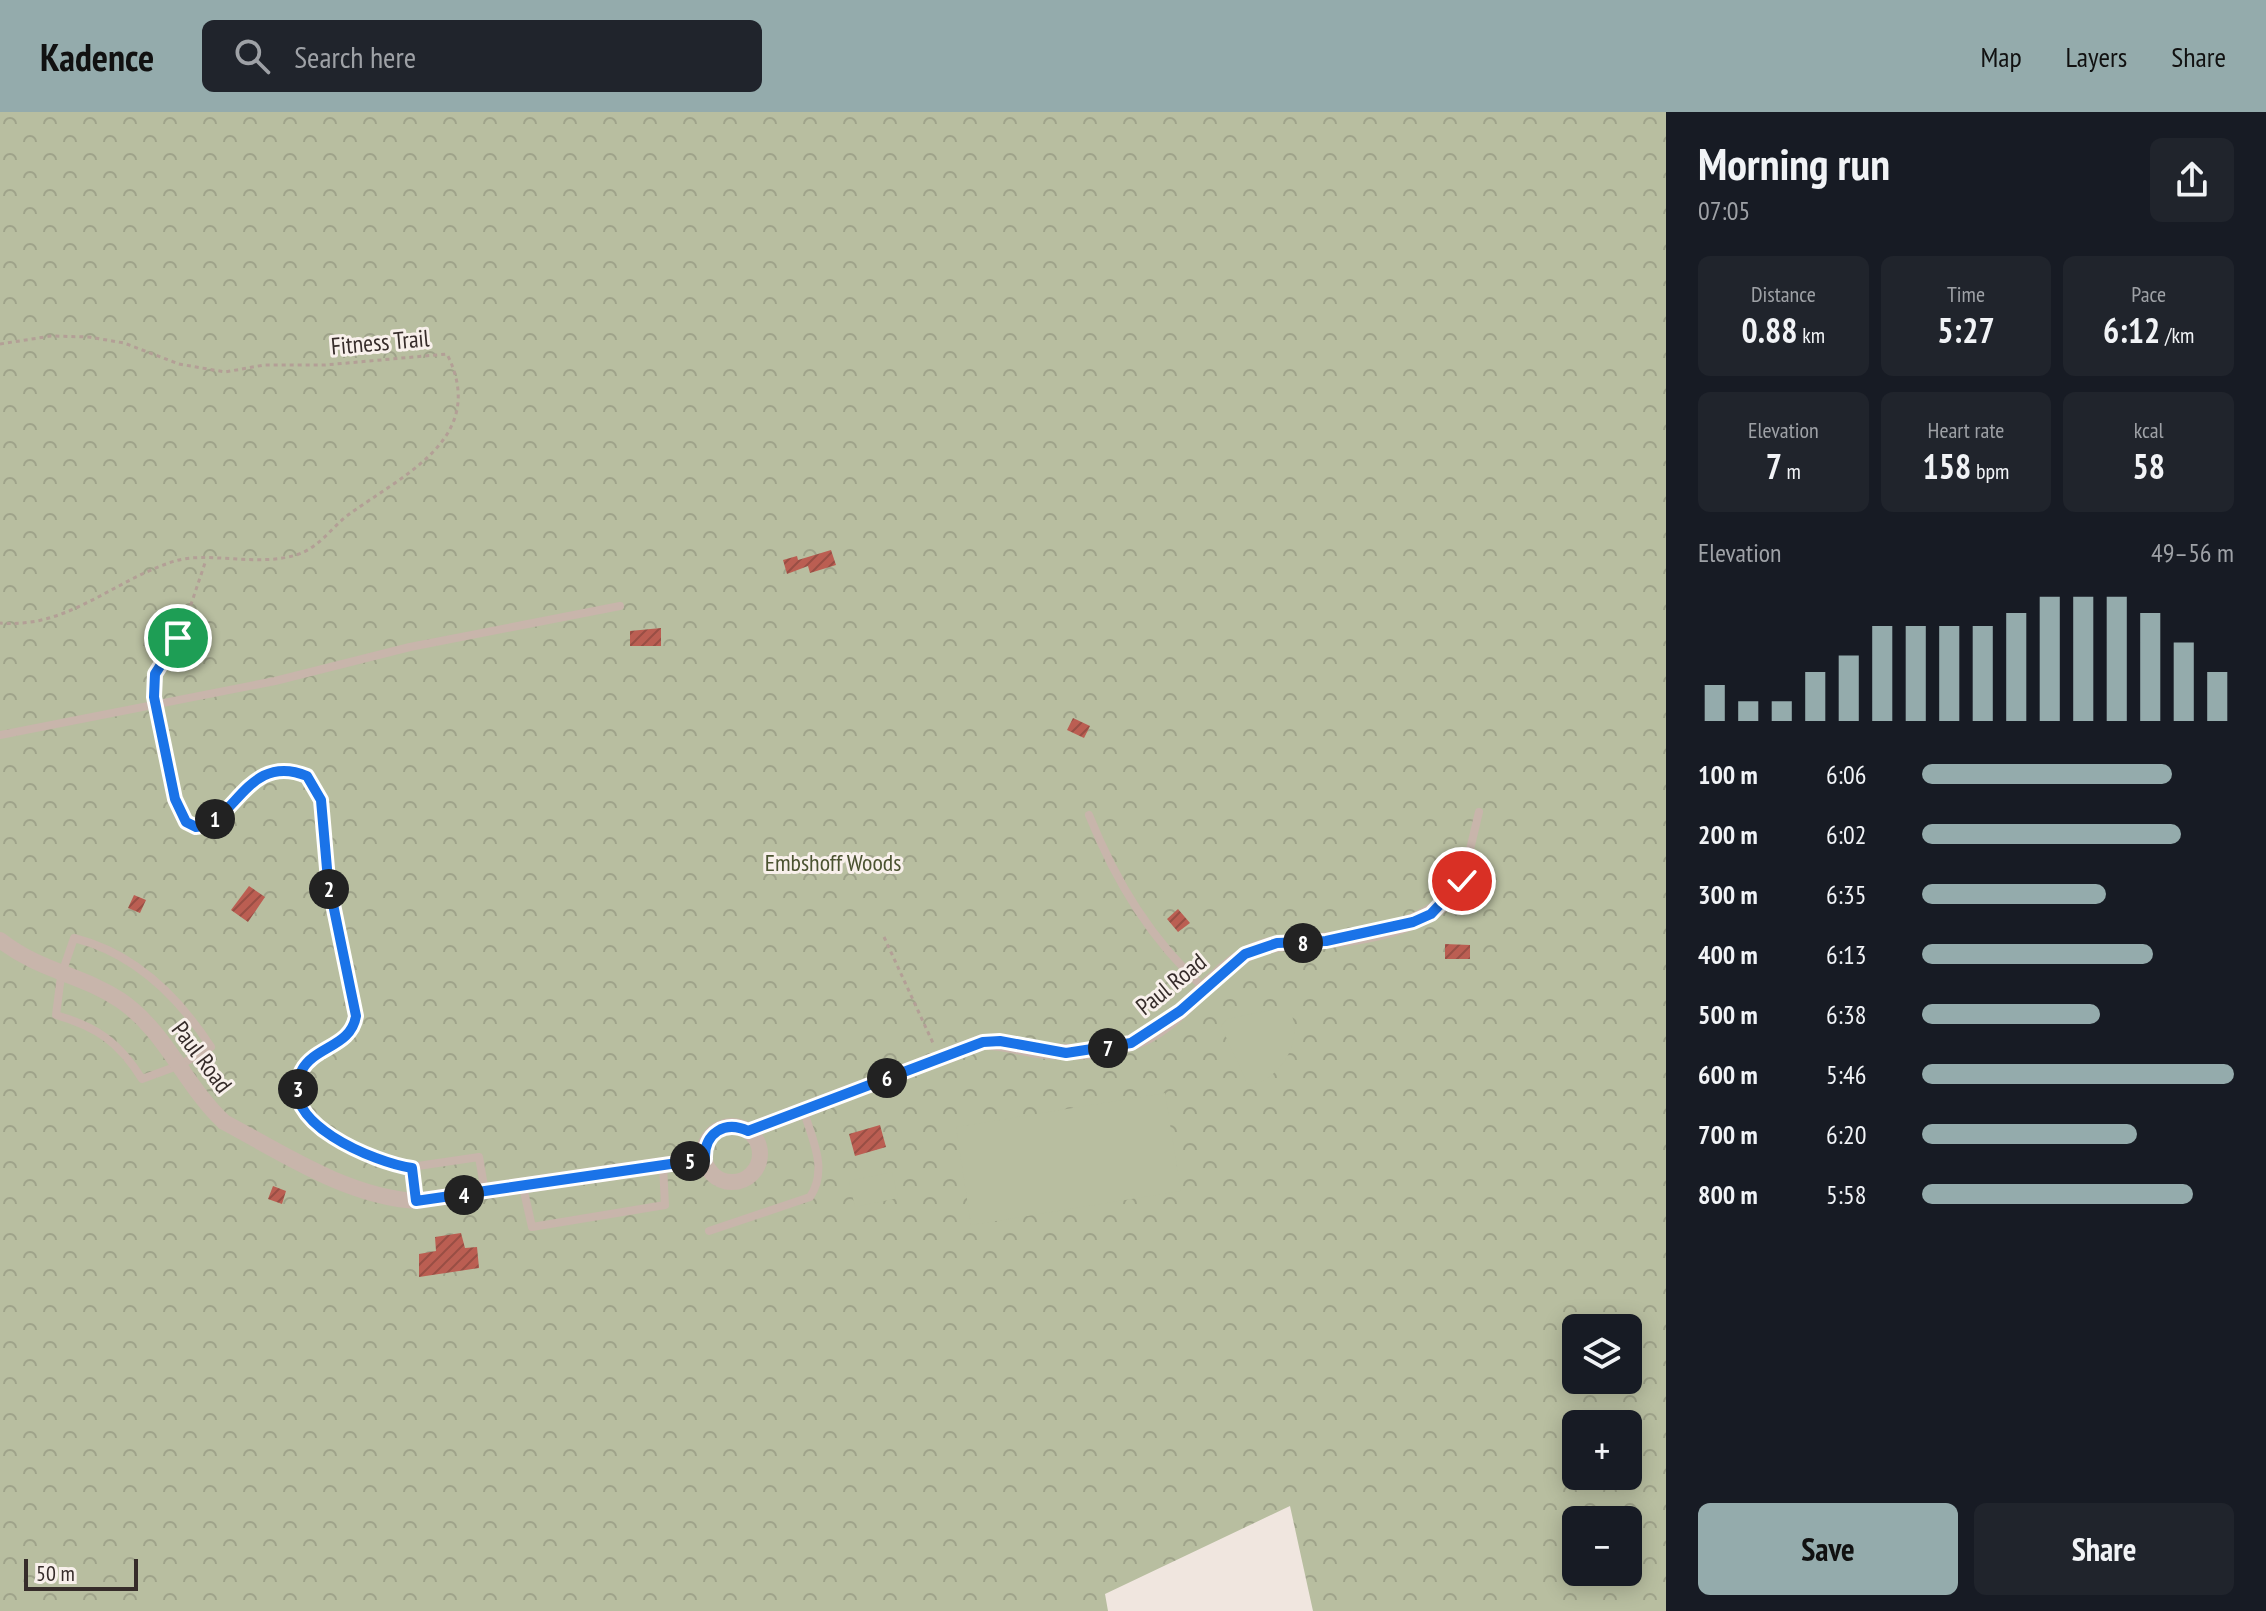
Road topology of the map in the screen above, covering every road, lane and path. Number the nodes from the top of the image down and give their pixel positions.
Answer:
1 (0, 344) edge
2 (206, 560) junction
3 (620, 606) dead end
4 (0, 623) edge
5 (155, 706) junction
6 (0, 735) edge
7 (1479, 812) dead end
8 (1089, 815) dead end
9 (1465, 870) joint
10 (884, 937) dead end
11 (0, 940) edge
12 (61, 976) junction
13 (1206, 990) junction
14 (940, 1057) junction
15 (180, 1065) junction
16 (804, 1112) junction
17 (748, 1131) junction
18 (705, 1159) junction
19 (663, 1165) junction
20 (412, 1168) junction
21 (523, 1187) junction
22 (485, 1192) junction
23 (416, 1201) junction
24 (709, 1231) dead end

1 - 2 path, Fitness Trail
2 - 4 path, Fitness Trail
2 - 5 path
3 - 5 lane
5 - 6 lane
5 - 20 path
7 - 9 lane
8 - 13 lane
9 - 13 street, Paul Road
10 - 14 path
11 - 12 street, Paul Road
12 - 15 street, Paul Road
12 - 15 lane
12 - 15 lane
13 - 14 street, Paul Road
14 - 16 street, Paul Road
15 - 23 street, Paul Road
16 - 17 street, Paul Road
16 - 24 lane
17 - 18 street, Paul Road
17 - 18 street
18 - 19 street, Paul Road
19 - 21 street, Paul Road
19 - 21 lane
20 - 22 lane
20 - 23 lane
21 - 22 street, Paul Road
22 - 23 street, Paul Road

